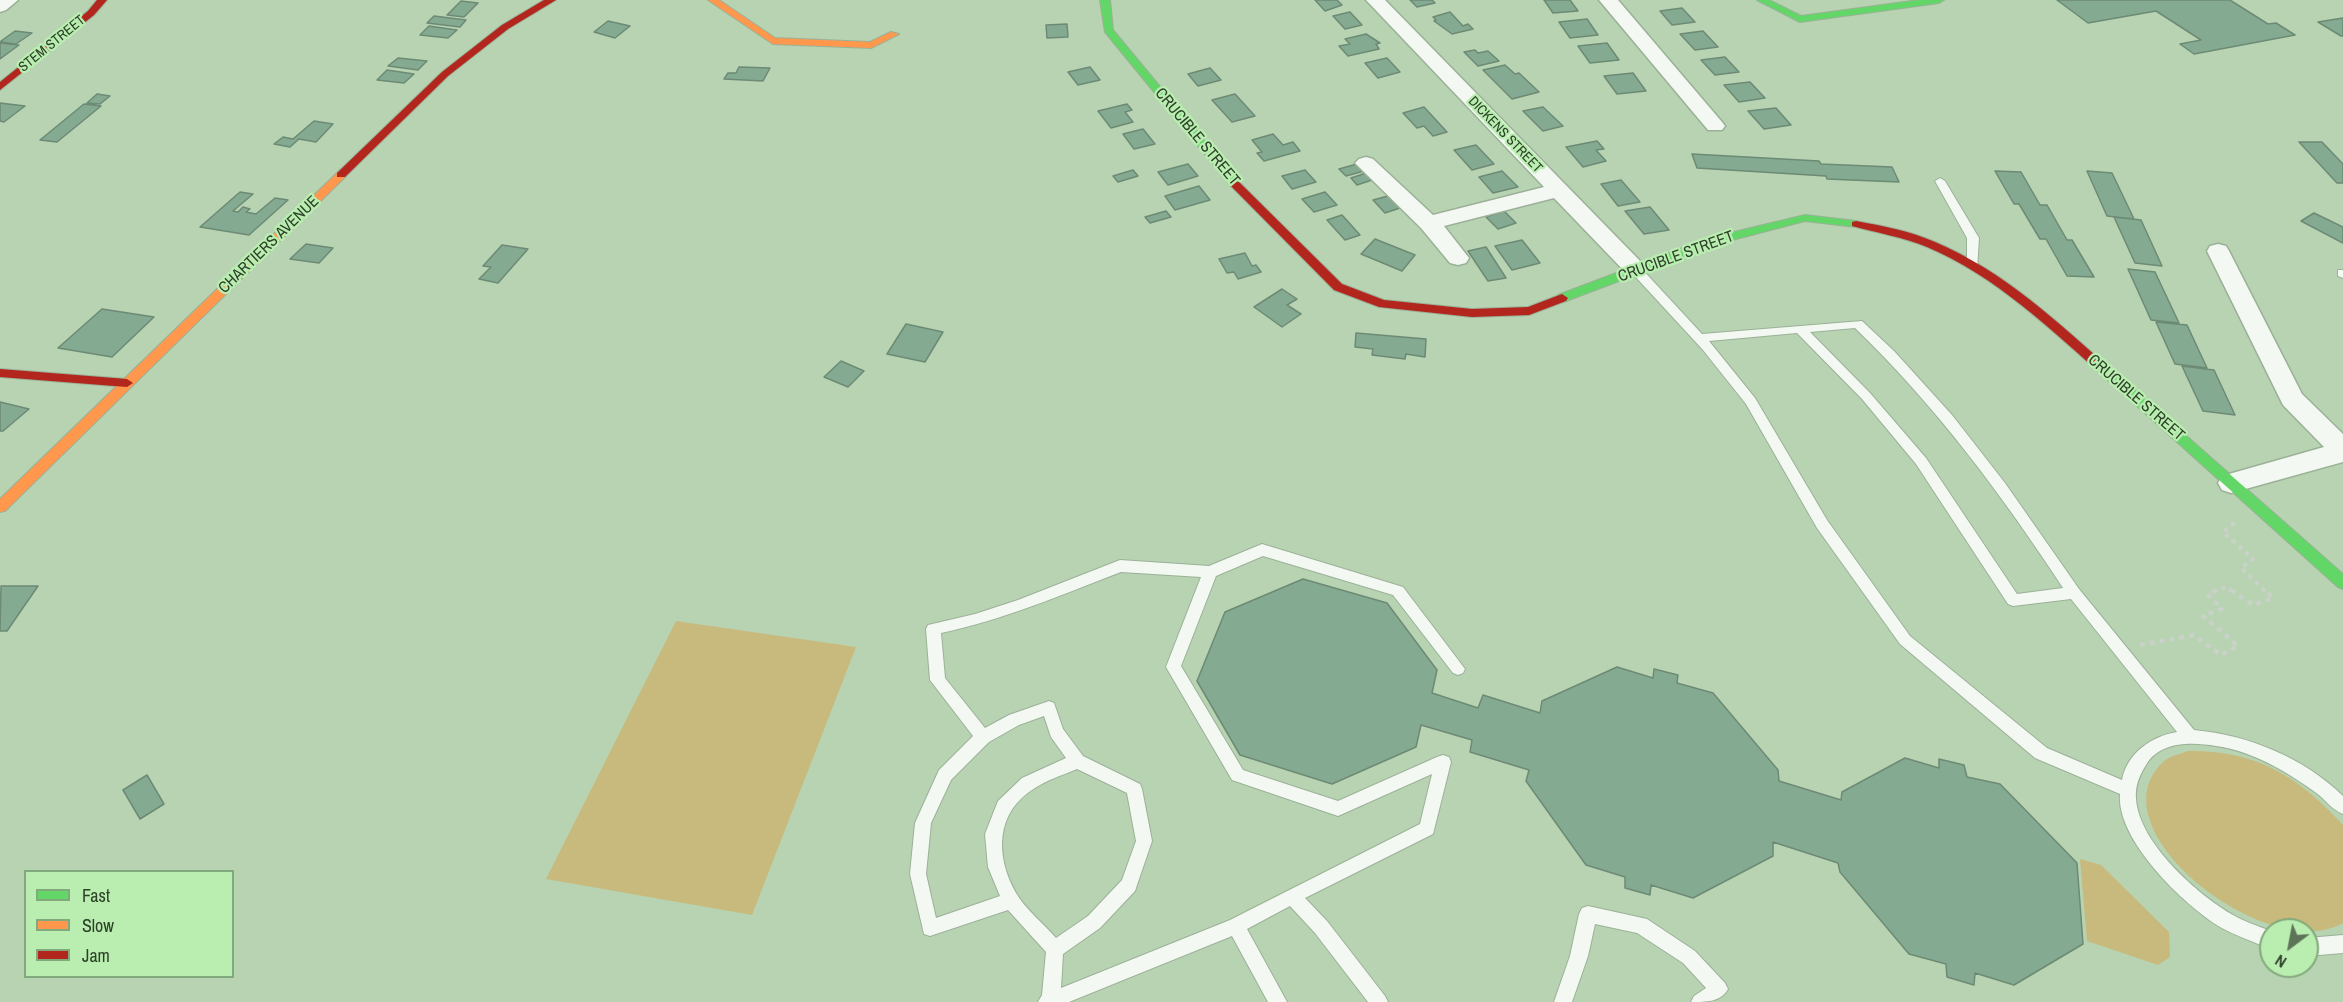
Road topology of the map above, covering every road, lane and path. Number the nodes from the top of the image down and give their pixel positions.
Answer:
1 (9, 0) edge
2 (102, 0) edge
3 (550, 0) edge
4 (713, 0) edge
5 (1105, 0) edge
6 (1375, 0) edge
7 (1608, 0) edge
8 (1762, 0) edge
9 (1939, 0) edge
10 (0, 6) edge
11 (894, 34) dead end
12 (0, 87) edge
13 (1715, 126) dead end
14 (1366, 163) dead end
15 (1940, 181) dead end
16 (1558, 190) junction
17 (1429, 223) junction
18 (2218, 251) dead end
19 (1458, 258) dead end
20 (1972, 266) junction
21 (1636, 270) junction
22 (1800, 329) junction
23 (1699, 338) junction
24 (0, 373) edge
25 (127, 383) junction
26 (2343, 451) edge
27 (2231, 483) junction
28 (0, 507) edge
29 (2238, 521) dead end
30 (1210, 572) junction
31 (2343, 583) edge
32 (2074, 593) junction
33 (2119, 648) junction
34 (1458, 669) dead end
35 (2190, 736) junction
36 (983, 737) junction
37 (1077, 761) junction
38 (2127, 790) junction
39 (2343, 807) edge
40 (1292, 896) junction
41 (1011, 901) junction
42 (1236, 926) junction
43 (2259, 935) edge
44 (2343, 944) edge
45 (2319, 946) edge
46 (1055, 949) junction
47 (1049, 1001) edge
48 (1278, 1002) edge
49 (1379, 1002) edge
50 (1563, 1002) edge
51 (1700, 1002) edge

1 - 10 street
2 - 12 street, STEM STREET
3 - 25 street, CHARTIERS AVENUE
4 - 11 street
5 - 21 street, CRUCIBLE STREET
6 - 16 street, DICKENS STREET
7 - 13 street
8 - 9 street
14 - 17 street
15 - 20 lane
16 - 17 street
16 - 21 street, DICKENS STREET
17 - 19 street
18 - 26 street
20 - 21 street, CRUCIBLE STREET
20 - 27 street, CRUCIBLE STREET
21 - 23 lane
22 - 23 lane
22 - 32 lane
22 - 32 lane
23 - 38 lane
24 - 25 street
25 - 28 street, CHARTIERS AVENUE
26 - 27 street
27 - 31 street, CRUCIBLE STREET
29 - 33 path
30 - 34 lane
30 - 36 lane
30 - 40 lane
32 - 33 lane
33 - 35 lane
35 - 38 lane
35 - 39 lane
36 - 37 lane
36 - 41 lane
37 - 41 lane
37 - 46 lane
38 - 43 lane
40 - 42 lane
40 - 49 lane
41 - 46 lane
42 - 47 lane
42 - 48 lane
44 - 45 lane
46 - 47 lane
50 - 51 lane

